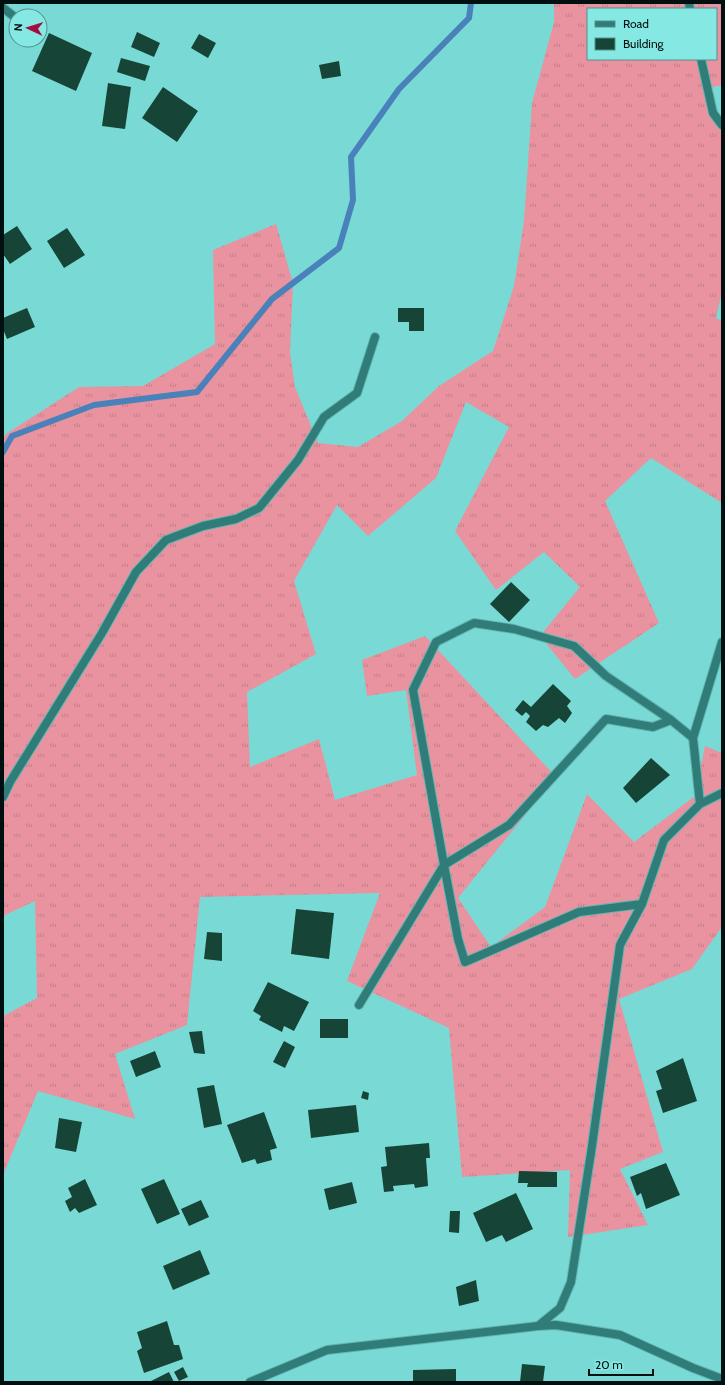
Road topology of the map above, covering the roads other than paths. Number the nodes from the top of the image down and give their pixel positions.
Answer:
1 (701, 60) edge
2 (722, 125) edge
3 (375, 337) dead end
4 (722, 642) edge
5 (671, 720) junction
6 (693, 738) junction
7 (722, 793) edge
8 (3, 797) edge
9 (700, 804) junction
10 (444, 865) junction
11 (642, 904) junction
12 (359, 1005) dead end
13 (538, 1326) junction
14 (722, 1378) edge
15 (250, 1382) edge

1 - 2 street
3 - 8 street
4 - 6 street
5 - 6 street
5 - 10 street
5 - 10 street
6 - 9 street
7 - 9 street
9 - 11 street
10 - 11 street
10 - 12 street
11 - 13 street
13 - 14 street
13 - 15 street

